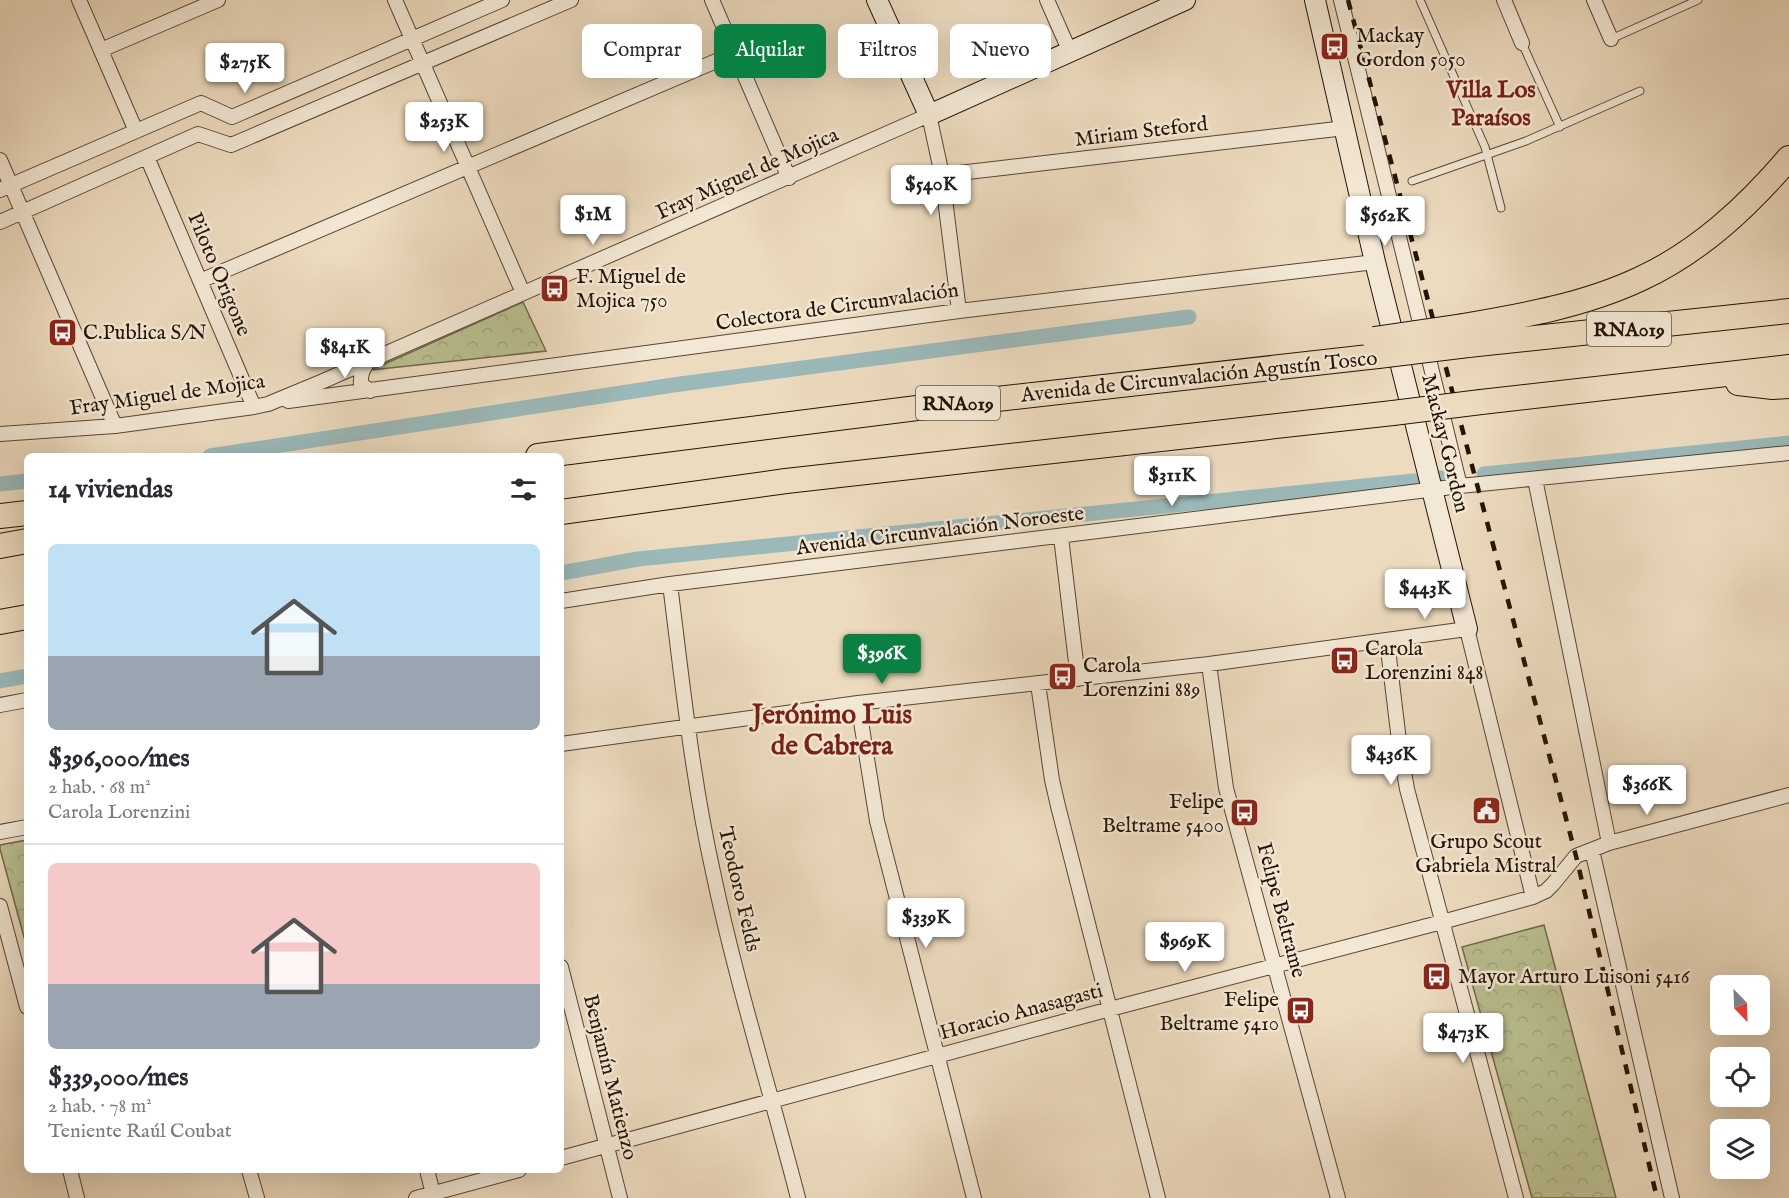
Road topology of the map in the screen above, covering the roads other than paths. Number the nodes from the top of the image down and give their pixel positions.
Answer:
1 (79, 0) edge
2 (218, 0) edge
3 (394, 0) edge
4 (502, 0) edge
5 (571, 0) edge
6 (712, 0) edge
7 (877, 0) edge
8 (1047, 0) edge
9 (1185, 0) edge
10 (1315, 0) edge
11 (1341, 0) edge
12 (1420, 0) edge
13 (1504, 0) edge
14 (1594, 0) edge
15 (1698, 0) edge
16 (722, 24) edge
17 (1611, 39) joint
18 (412, 40) junction
19 (1522, 43) joint
20 (101, 50) junction
21 (1070, 52) junction
22 (714, 62) edge
23 (422, 64) junction
24 (746, 78) edge
25 (1640, 91) dead end
26 (929, 115) junction
27 (1560, 127) junction
28 (1345, 128) junction
29 (136, 131) junction
30 (1488, 156) junction
31 (147, 157) junction
32 (1789, 158) edge
33 (0, 160) edge
34 (468, 167) junction
35 (942, 175) junction
36 (789, 178) junction
37 (1412, 181) dead end
38 (6, 187) edge
39 (1501, 208) dead end
40 (23, 212) junction
41 (0, 222) edge
42 (1376, 262) junction
43 (200, 281) junction
44 (523, 293) junction
45 (959, 311) junction
46 (1789, 311) edge
47 (1465, 335) junction
48 (369, 360) junction
49 (1789, 367) edge
50 (1694, 378) junction
51 (1789, 386) edge
52 (370, 391) junction
53 (268, 404) junction
54 (254, 407) junction
55 (115, 426) junction
56 (0, 434) edge
57 (561, 453) edge
58 (1789, 453) edge
59 (1535, 479) junction
60 (1460, 486) junction
61 (1434, 490) junction
62 (564, 512) edge
63 (24, 513) edge
64 (0, 516) edge
65 (1061, 537) junction
66 (24, 542) edge
67 (0, 546) edge
68 (670, 584) junction
69 (564, 601) edge
70 (24, 602) edge
71 (0, 606) edge
72 (24, 618) edge
73 (0, 622) edge
74 (1467, 629) junction
75 (1387, 641) junction
76 (1209, 664) junction
77 (1078, 679) junction
78 (1038, 684) junction
79 (24, 701) edge
80 (858, 703) junction
81 (0, 705) edge
82 (688, 725) junction
83 (564, 744) edge
84 (1789, 795) edge
85 (24, 828) edge
86 (0, 832) edge
87 (1608, 843) junction
88 (1592, 850) junction
89 (1533, 897) junction
90 (0, 906) edge
91 (1442, 922) junction
92 (1276, 966) junction
93 (564, 979) edge
94 (24, 996) edge
95 (1110, 1009) junction
96 (936, 1056) junction
97 (773, 1100) junction
98 (606, 1146) junction
99 (564, 1157) edge
100 (71, 1173) edge
101 (250, 1173) edge
102 (428, 1173) edge
103 (509, 1173) edge
104 (433, 1196) edge
105 (77, 1198) edge
106 (257, 1198) edge
107 (416, 1198) edge
108 (620, 1198) edge
109 (798, 1198) edge
110 (974, 1198) edge
111 (1158, 1198) edge
112 (1338, 1198) edge
113 (1516, 1198) edge
114 (1672, 1198) edge

1 - 20 street
2 - 20 street
3 - 18 street
4 - 18 street
5 - 23 street
6 - 16 street
7 - 26 main road
8 - 21 street
9 - 21 main road
10 - 28 main road, Mackay Gordon
11 - 60 street
12 - 30 lane
13 - 19 street
14 - 17 street
15 - 17 lane
18 - 23 street
18 - 29 street
19 - 27 lane
20 - 29 street
21 - 26 main road
22 - 34 street
23 - 31 street
23 - 34 street
24 - 36 street
25 - 27 lane
26 - 35 street
26 - 36 street, Fray Miguel de Mojica
27 - 30 lane
28 - 35 street, Miriam Steford
28 - 42 main road, Mackay Gordon
29 - 38 street
30 - 37 lane
30 - 39 lane
31 - 40 street
31 - 43 street, Piloto Origone
32 - 47 highway
33 - 38 street
34 - 43 street
34 - 44 street
35 - 45 street
36 - 44 street, Fray Miguel de Mojica
38 - 40 street
40 - 41 street
40 - 55 street
42 - 45 street, Colectora de Circunvalación
42 - 61 main road, Mackay Gordon
43 - 54 street, Piloto Origone
44 - 48 street, Fray Miguel de Mojica
45 - 52 street, Colectora de Circunvalación
46 - 47 highway, Avenida de Circunvalación Agustín Tosco / RNA019
47 - 57 highway, Avenida de Circunvalación Agustín Tosco / RNA019, bridge
48 - 52 street
48 - 53 street, Fray Miguel de Mojica
49 - 50 highway
50 - 51 highway
50 - 62 highway, bridge
52 - 53 street, Colectora de Circunvalación
53 - 54 street, Fray Miguel de Mojica
54 - 55 street, Fray Miguel de Mojica
55 - 56 street, Fray Miguel de Mojica
58 - 59 street, Avenida Circunvalación Noroeste
59 - 60 street, Avenida Circunvalación Noroeste
59 - 87 street
60 - 61 street, Avenida Circunvalación Noroeste
61 - 65 street, Avenida Circunvalación Noroeste
61 - 74 main road, Mackay Gordon
63 - 64 highway
65 - 68 street, Avenida Circunvalación Noroeste
65 - 77 street
66 - 67 highway
68 - 69 street, Avenida Circunvalación Noroeste
68 - 82 street, Teodoro Felds
70 - 71 highway
72 - 73 highway
74 - 75 street
74 - 89 street, Mackay Gordon
75 - 76 street
75 - 91 street
76 - 77 street
76 - 92 street, Felipe Beltrame
77 - 78 street
78 - 80 street
78 - 95 street
79 - 81 street
80 - 82 street
80 - 96 street
82 - 83 street
82 - 97 street, Teodoro Felds
84 - 87 street, Horacio Anasagasti
85 - 86 street
87 - 88 street, Horacio Anasagasti
88 - 89 street, Horacio Anasagasti
88 - 114 street
89 - 91 street, Horacio Anasagasti
90 - 94 street
91 - 92 street, Horacio Anasagasti
91 - 113 street
92 - 95 street, Horacio Anasagasti
92 - 112 street, Felipe Beltrame
93 - 98 street, Benjamín Matienzo
95 - 96 street, Horacio Anasagasti
95 - 111 street
96 - 97 street, Horacio Anasagasti
96 - 110 street
97 - 98 street, Horacio Anasagasti
97 - 109 street, Teodoro Felds
98 - 99 street, Horacio Anasagasti
98 - 108 street, Benjamín Matienzo
100 - 105 street
101 - 106 street
102 - 104 street
103 - 104 street
104 - 107 street

